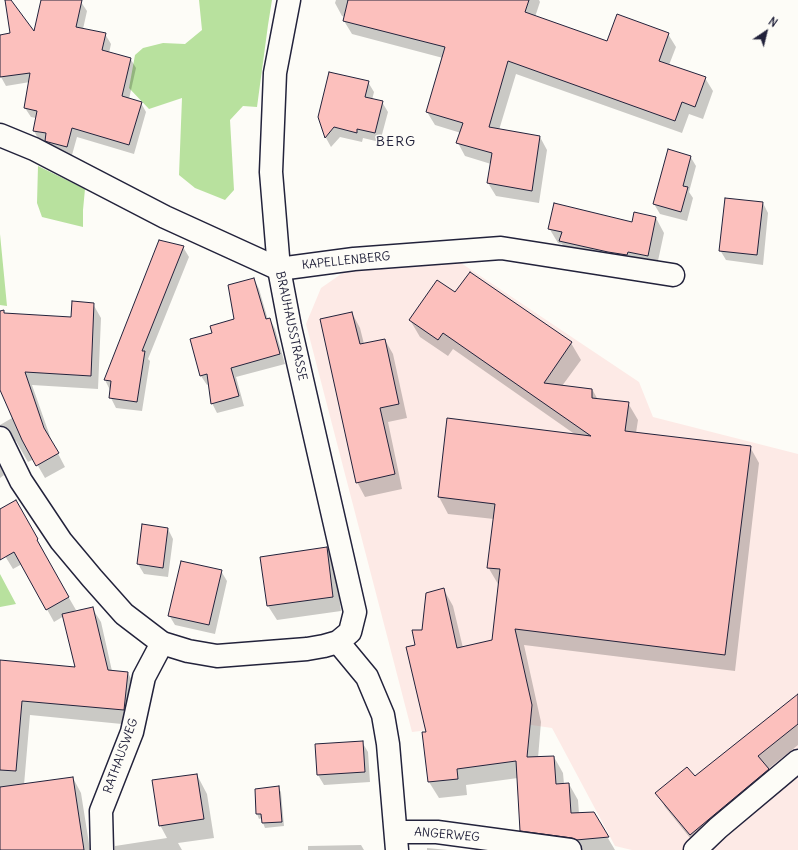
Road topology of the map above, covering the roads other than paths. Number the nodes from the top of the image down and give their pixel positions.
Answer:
1 (289, 0) edge
2 (0, 135) edge
3 (279, 269) junction
4 (673, 275) dead end
5 (0, 438) edge
6 (162, 642) junction
7 (338, 642) junction
8 (798, 761) edge
9 (396, 841) edge
10 (102, 850) edge
11 (570, 850) edge
12 (695, 850) edge

1 - 3 street, BRAUHAUSSTRASSE
2 - 3 street
3 - 4 street, KAPELLENBERG
3 - 7 street, BRAUHAUSSTRASSE
5 - 6 street
6 - 7 street
6 - 10 street, RATHAUSWEG
7 - 9 street
8 - 12 street
9 - 11 street, ANGERWEG

